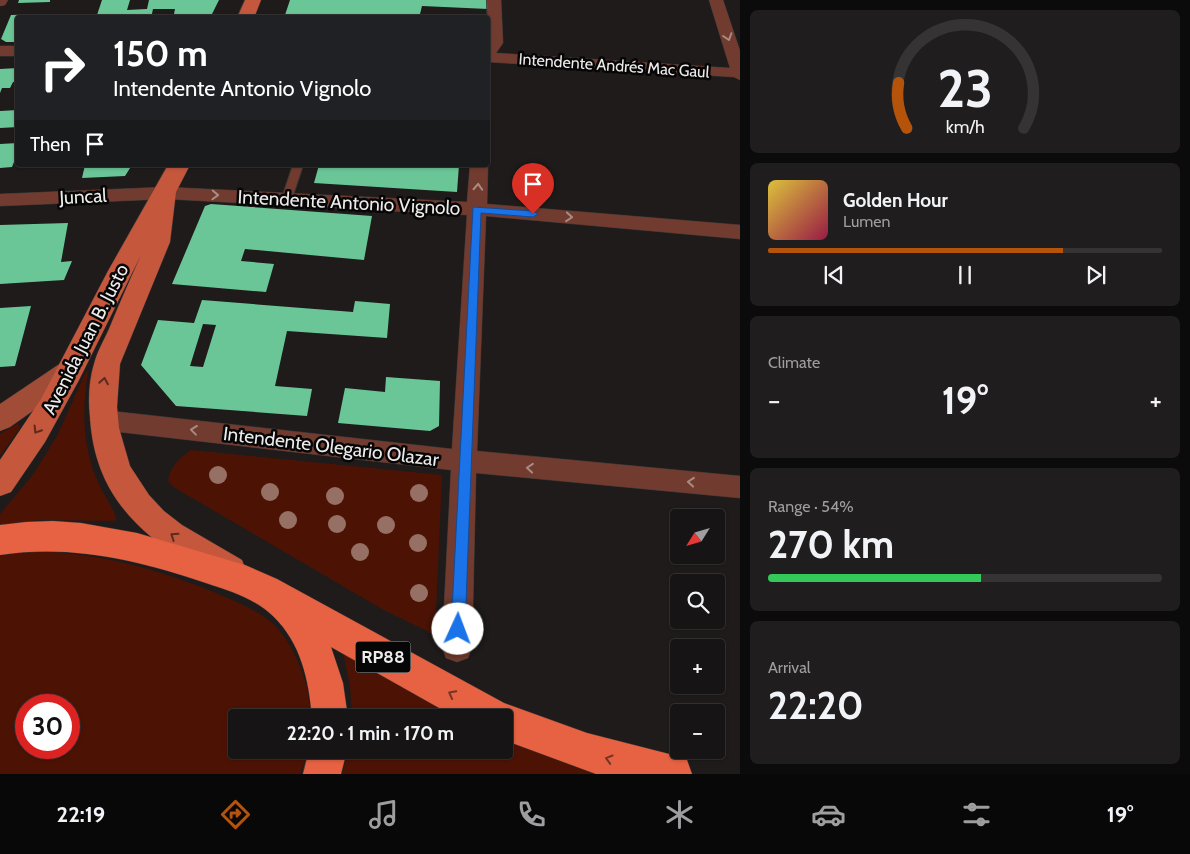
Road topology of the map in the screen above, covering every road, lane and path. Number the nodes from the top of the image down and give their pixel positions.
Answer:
1 (253, 0) edge
2 (494, 0) edge
3 (716, 0) edge
4 (246, 15) edge
5 (490, 50) edge
6 (0, 51) edge
7 (15, 51) edge
8 (490, 57) edge
9 (740, 74) edge
10 (178, 167) edge
11 (297, 167) edge
12 (479, 167) edge
13 (166, 193) junction
14 (287, 198) junction
15 (0, 200) edge
16 (476, 210) junction
17 (740, 232) edge
18 (68, 372) junction
19 (0, 419) edge
20 (102, 420) junction
21 (464, 462) junction
22 (0, 483) edge
23 (740, 487) edge
24 (0, 540) edge
25 (258, 588) junction
26 (457, 647) dead end
27 (329, 709) edge
28 (479, 709) edge
29 (513, 725) edge
30 (326, 759) edge
31 (322, 774) edge
32 (673, 774) edge

1 - 4 main road
2 - 5 street
3 -> 9 street
6 - 7 street
8 - 9 street, Intendente Andrés Mac Gaul
10 - 13 main road, Avenida Juan B. Justo
11 - 14 lane
16 -> 12 street
13 -> 14 street, Intendente Antonio Vignolo
13 - 15 street, Juncal
13 - 18 main road, Avenida Juan B. Justo
20 -> 13 main road, Avenida Juan B. Justo
14 - 16 street, Intendente Antonio Vignolo
16 -> 17 street, Intendente Antonio Vignolo
16 - 21 street
18 - 19 street
18 -> 22 main road, Avenida Juan B. Justo
21 -> 20 street, Intendente Olegario Olazar
25 -> 20 main road, Avenida Juan B. Justo
23 -> 21 street, Intendente Olegario Olazar
21 - 26 street
24 - 25 highway, RP88
25 - 27 highway, RP88
28 -> 25 highway, RP88
32 -> 29 highway
30 - 31 highway

